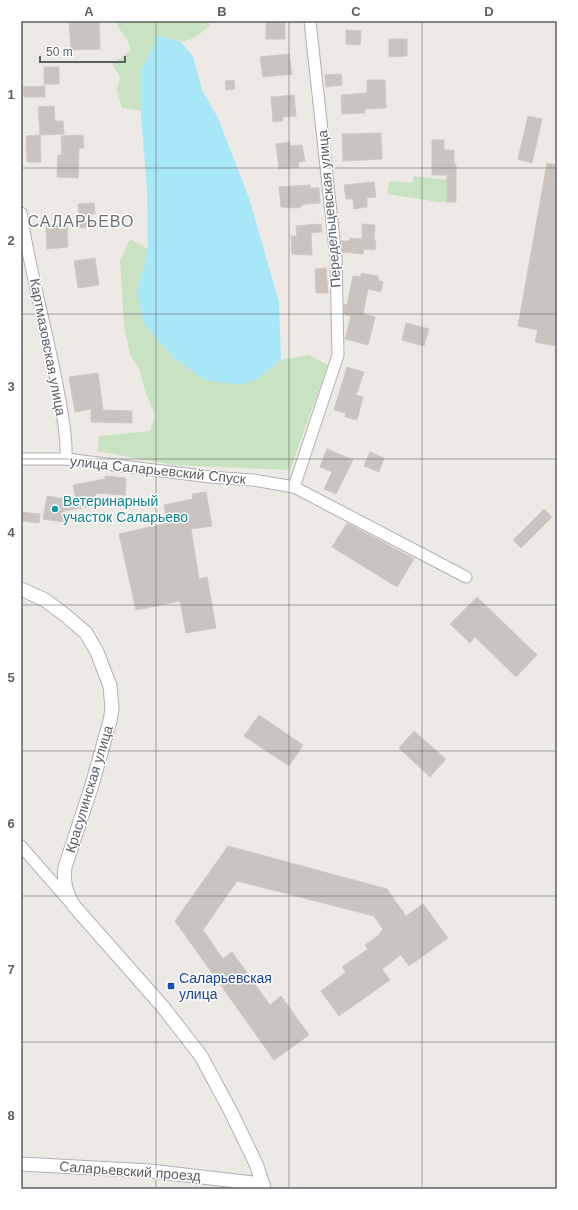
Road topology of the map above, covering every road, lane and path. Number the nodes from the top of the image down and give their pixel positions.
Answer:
1 (310, 21) edge
2 (21, 213) edge
3 (21, 459) edge
4 (66, 459) junction
5 (294, 487) junction
6 (466, 577) dead end
7 (21, 589) edge
8 (21, 846) edge
9 (74, 906) junction
10 (21, 1164) edge
11 (264, 1187) edge

1 - 5 street, Передельцевская улица
2 - 4 street, Картмазовская улица
3 - 4 street, улица Саларьевский Спуск
4 - 5 street, улица Саларьевский Спуск
5 - 6 street, улица Саларьевский Спуск
7 - 9 street, Красулинская улица
8 - 9 street
9 - 11 street
10 - 11 street, Саларьевский проезд

